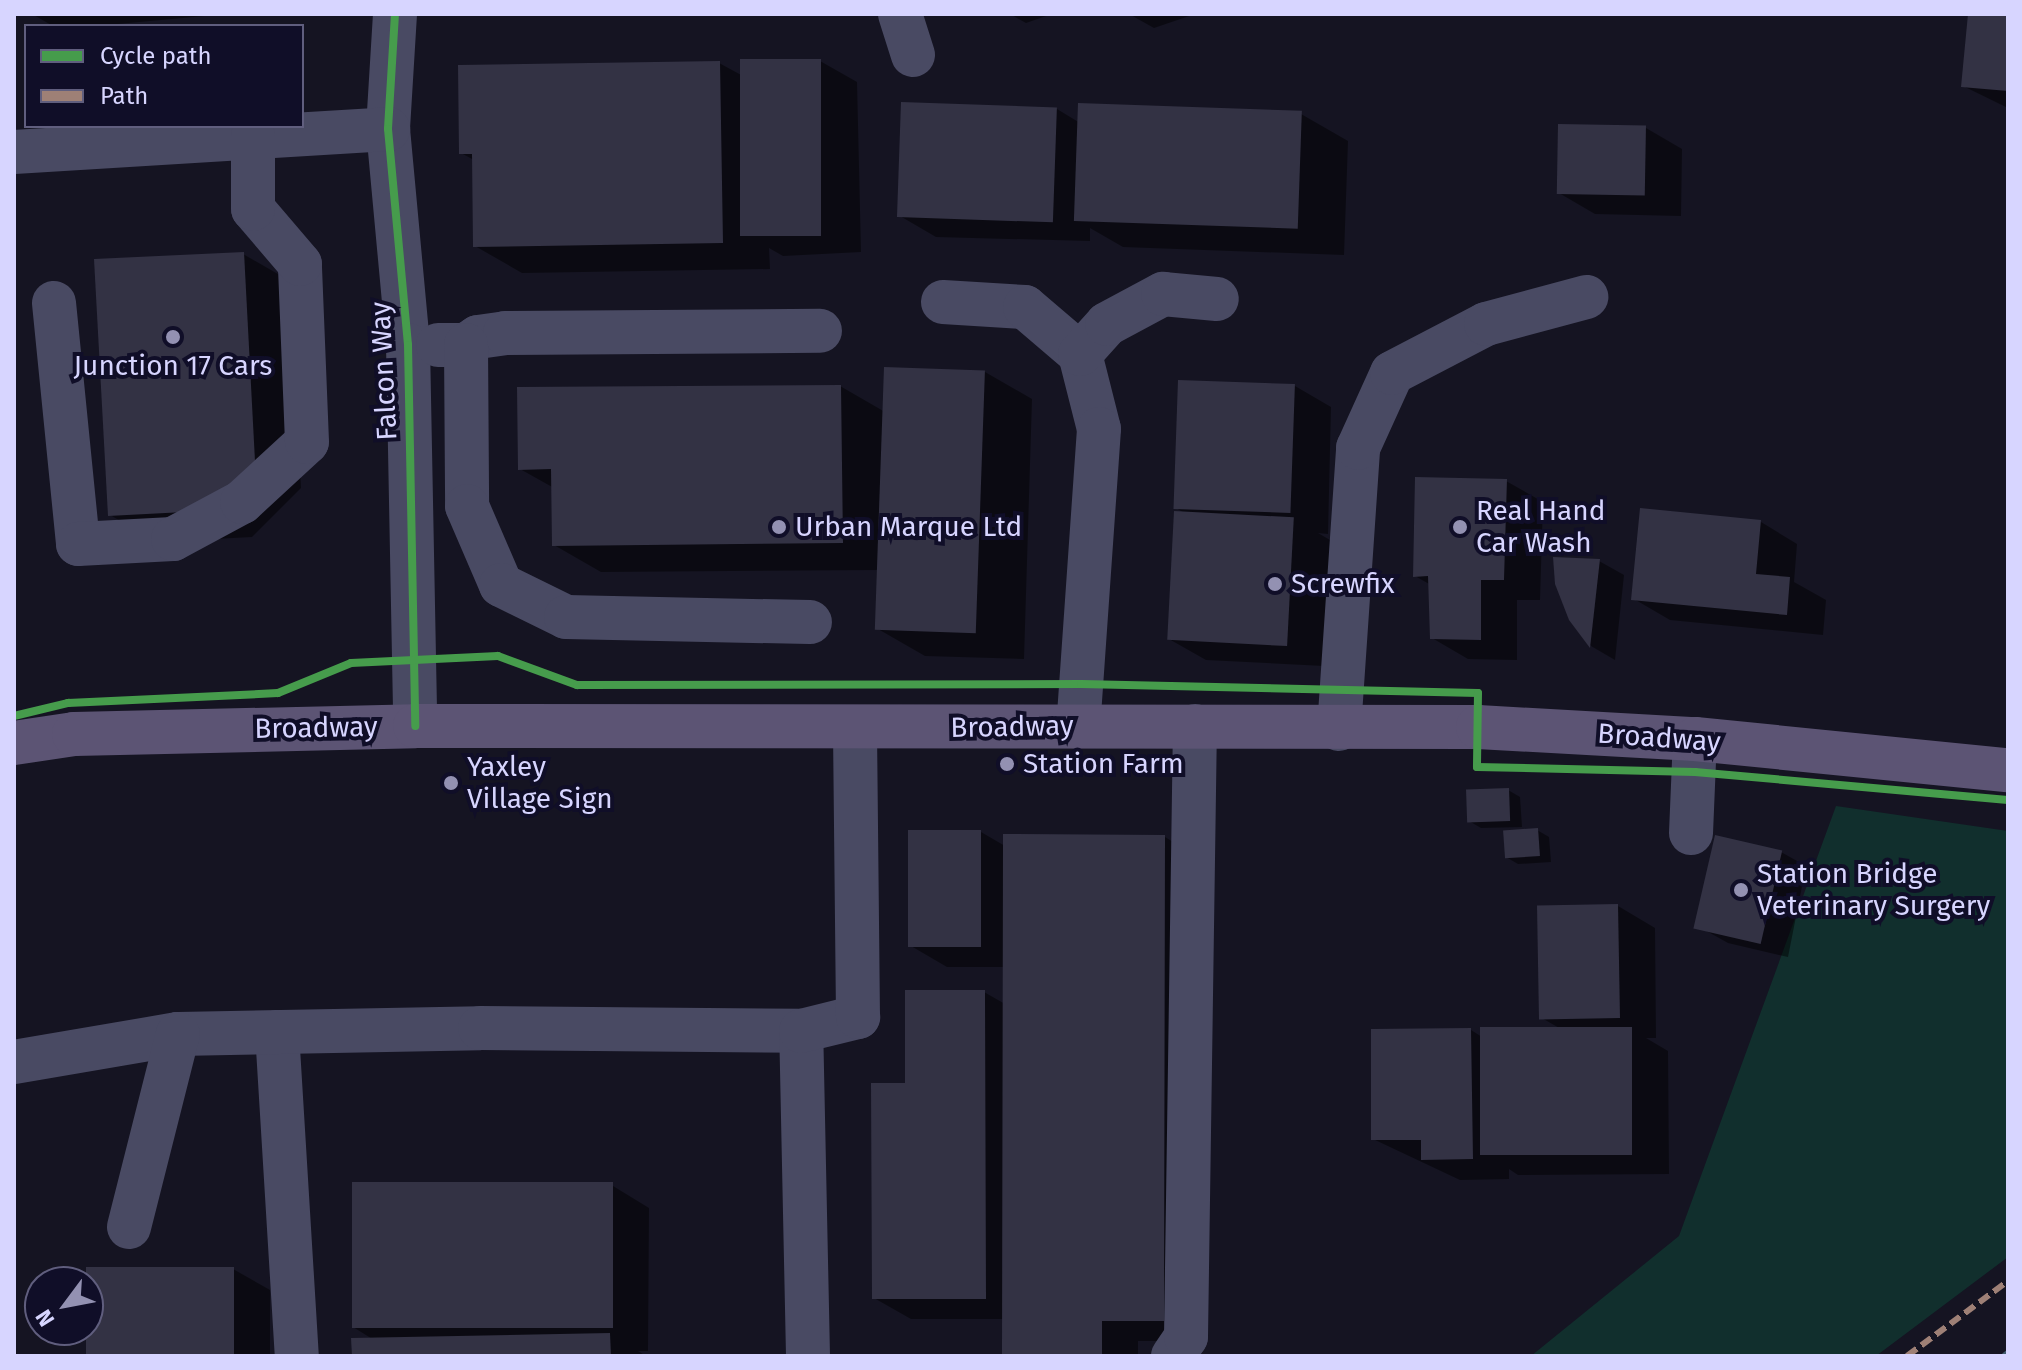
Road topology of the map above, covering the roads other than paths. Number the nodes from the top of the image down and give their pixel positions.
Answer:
1 (395, 14) edge
2 (900, 14) edge
3 (913, 55) dead end
4 (388, 129) junction
5 (253, 136) junction
6 (14, 152) edge
7 (1586, 297) dead end
8 (1217, 299) dead end
9 (943, 302) dead end
10 (54, 303) dead end
11 (820, 331) dead end
12 (408, 345) junction
13 (466, 345) junction
14 (1080, 354) junction
15 (810, 622) dead end
16 (415, 726) junction
17 (1078, 726) junction
18 (1195, 726) junction
19 (855, 728) junction
20 (1339, 729) junction
21 (1695, 739) junction
22 (14, 743) edge
23 (2008, 770) edge
24 (1691, 833) dead end
25 (801, 1031) junction
26 (277, 1032) junction
27 (178, 1034) junction
28 (14, 1062) edge
29 (129, 1227) dead end
30 (297, 1356) edge
31 (808, 1356) edge
32 (1173, 1356) edge

1 - 4 street, Falcon Way
2 - 3 street
4 - 5 street
4 - 12 street, Falcon Way
5 - 6 street
5 - 10 street
7 - 20 street
8 - 14 street
9 - 14 street
11 - 13 street
12 - 13 street
12 - 16 street, Falcon Way
13 - 15 street
14 - 17 street
16 - 19 main road, Broadway
16 - 22 main road, Broadway
17 - 18 main road, Broadway
17 - 19 main road, Broadway
18 - 20 main road, Broadway
18 - 32 street
19 - 25 street
20 - 21 main road, Broadway
21 - 23 main road, Broadway
21 - 24 street
25 - 26 street
25 - 31 street
26 - 27 street
26 - 30 street
27 - 28 street
27 - 29 street

